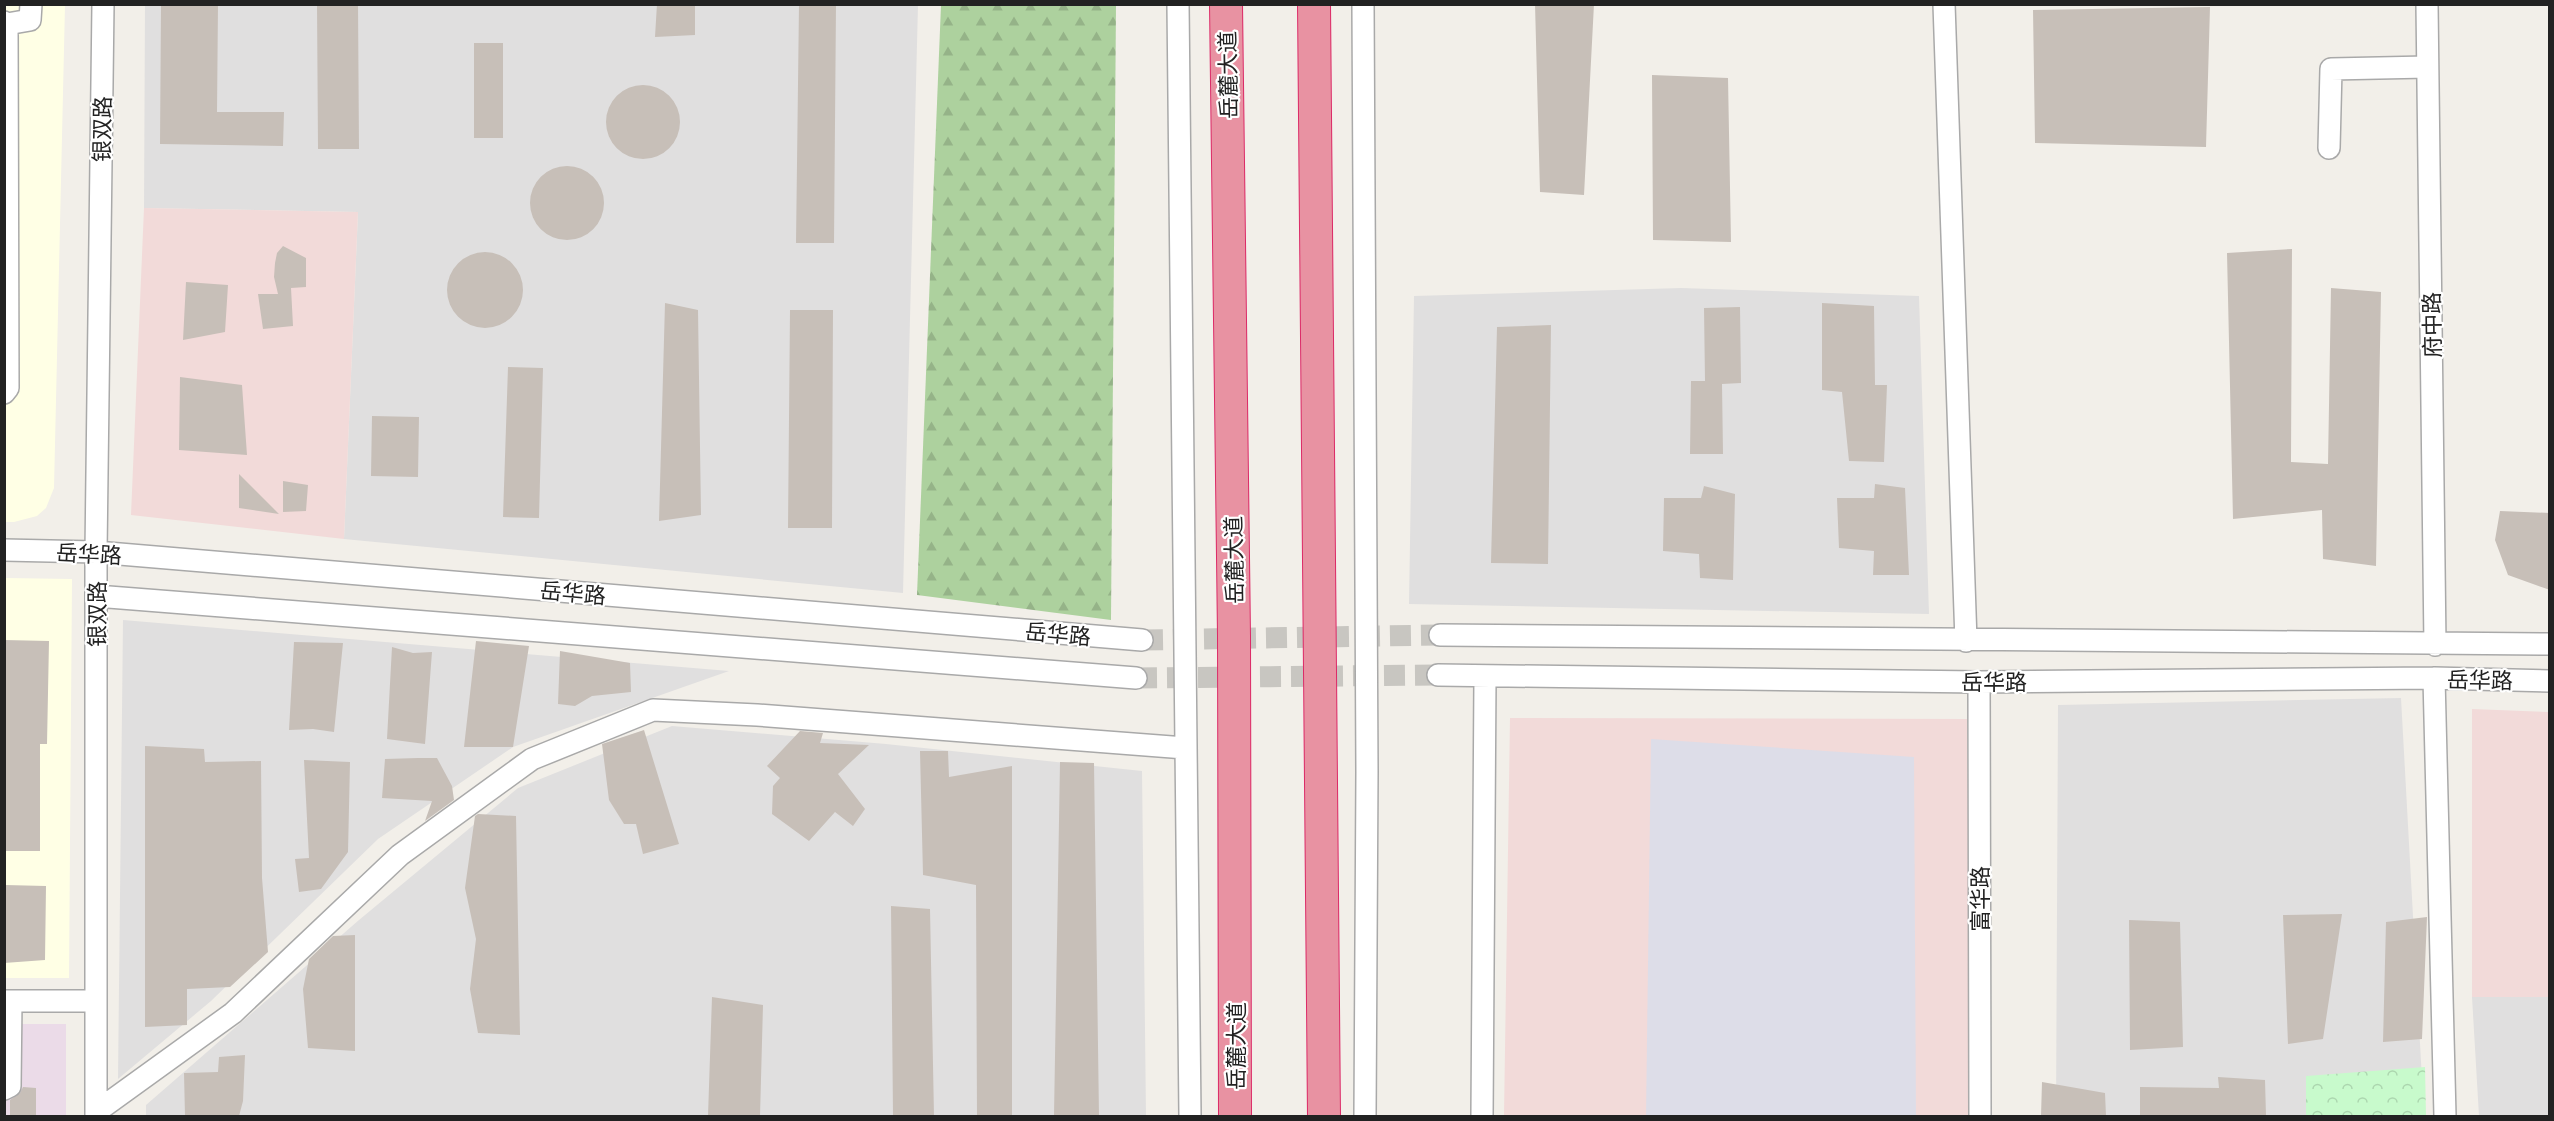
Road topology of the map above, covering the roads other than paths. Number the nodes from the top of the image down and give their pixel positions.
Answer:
1 (31, 4) edge
2 (103, 4) edge
3 (1178, 4) edge
4 (1226, 4) edge
5 (1314, 4) edge
6 (1363, 4) edge
7 (1944, 4) edge
8 (2427, 4) edge
9 (6, 23) edge
10 (2427, 67) junction
11 (2329, 148) dead end
12 (4, 393) edge
13 (4, 550) edge
14 (96, 552) junction
15 (96, 596) junction
16 (1440, 635) tunnel mouth
17 (1142, 640) tunnel mouth
18 (1966, 641) junction
19 (2550, 644) edge
20 (2435, 645) junction
21 (1438, 675) tunnel mouth
22 (1136, 678) tunnel mouth
23 (1485, 678) junction
24 (2434, 678) junction
25 (2550, 681) edge
26 (1979, 682) junction
27 (1185, 748) junction
28 (8, 1001) edge
29 (96, 1001) junction
30 (4, 1089) edge
31 (96, 1114) edge
32 (1190, 1116) edge
33 (1235, 1116) edge
34 (1324, 1116) edge
35 (1365, 1116) edge
36 (1482, 1116) edge
37 (1980, 1116) edge
38 (2445, 1116) edge

1 - 9 street
2 - 14 street, 银双路
3 - 27 street
4 - 33 highway, 岳麓大道
5 - 34 highway
6 - 35 street
7 - 18 street
8 - 10 street, 府中路
9 - 12 street
10 - 11 street
10 - 20 street, 府中路
13 - 14 street, 岳华路
14 - 15 street, 银双路
14 - 17 street, 岳华路
15 - 22 street, 岳华路
15 - 29 street, 银双路
16 - 18 street, 岳华路
18 - 20 street, 岳华路
19 - 20 street, 岳华路
21 - 23 street, 岳华路
23 - 26 street, 岳华路
23 - 36 street
24 - 25 street, 岳华路
24 - 26 street, 岳华路
24 - 38 street
26 - 37 street, 富华路
27 - 31 street
27 - 32 street
28 - 29 street
28 - 30 street
29 - 31 street, 银双路

